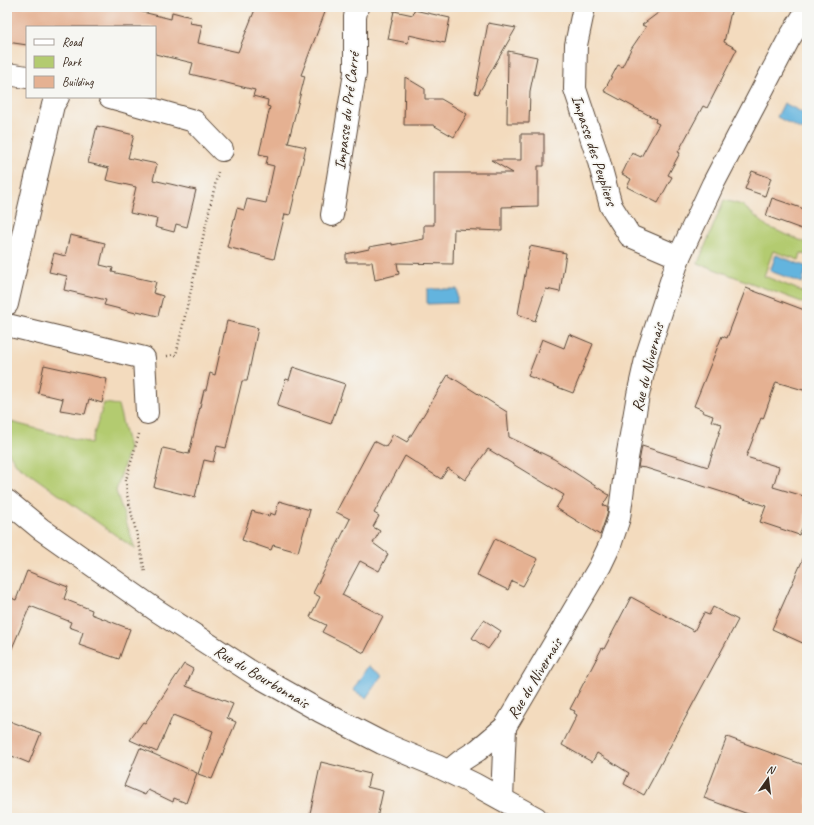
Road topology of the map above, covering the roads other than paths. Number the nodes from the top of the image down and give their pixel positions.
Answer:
1 (357, 7) edge
2 (584, 7) edge
3 (807, 10) edge
4 (7, 74) edge
5 (26, 77) edge
6 (57, 98) edge
7 (114, 98) edge
8 (222, 150) road end
9 (332, 215) dead end
10 (679, 257) junction
11 (7, 304) edge
12 (7, 325) edge
13 (148, 413) road end
14 (7, 501) edge
15 (505, 727) junction
16 (449, 771) junction
17 (502, 799) junction
18 (536, 818) edge

1 - 9 street, Impasse du Pré Carré
2 - 10 street, Impasse des Peupliers
3 - 10 street, Rue du Nivernais
4 - 5 street
6 - 11 street
7 - 8 street
10 - 15 street, Rue du Nivernais
12 - 13 street
14 - 16 street, Rue du Bourbonnais
15 - 16 street, Rue du Nivernais
15 - 17 street, Rue du Nivernais
16 - 17 street, Rue du Bourbonnais
17 - 18 street, Rue du Bourbonnais

